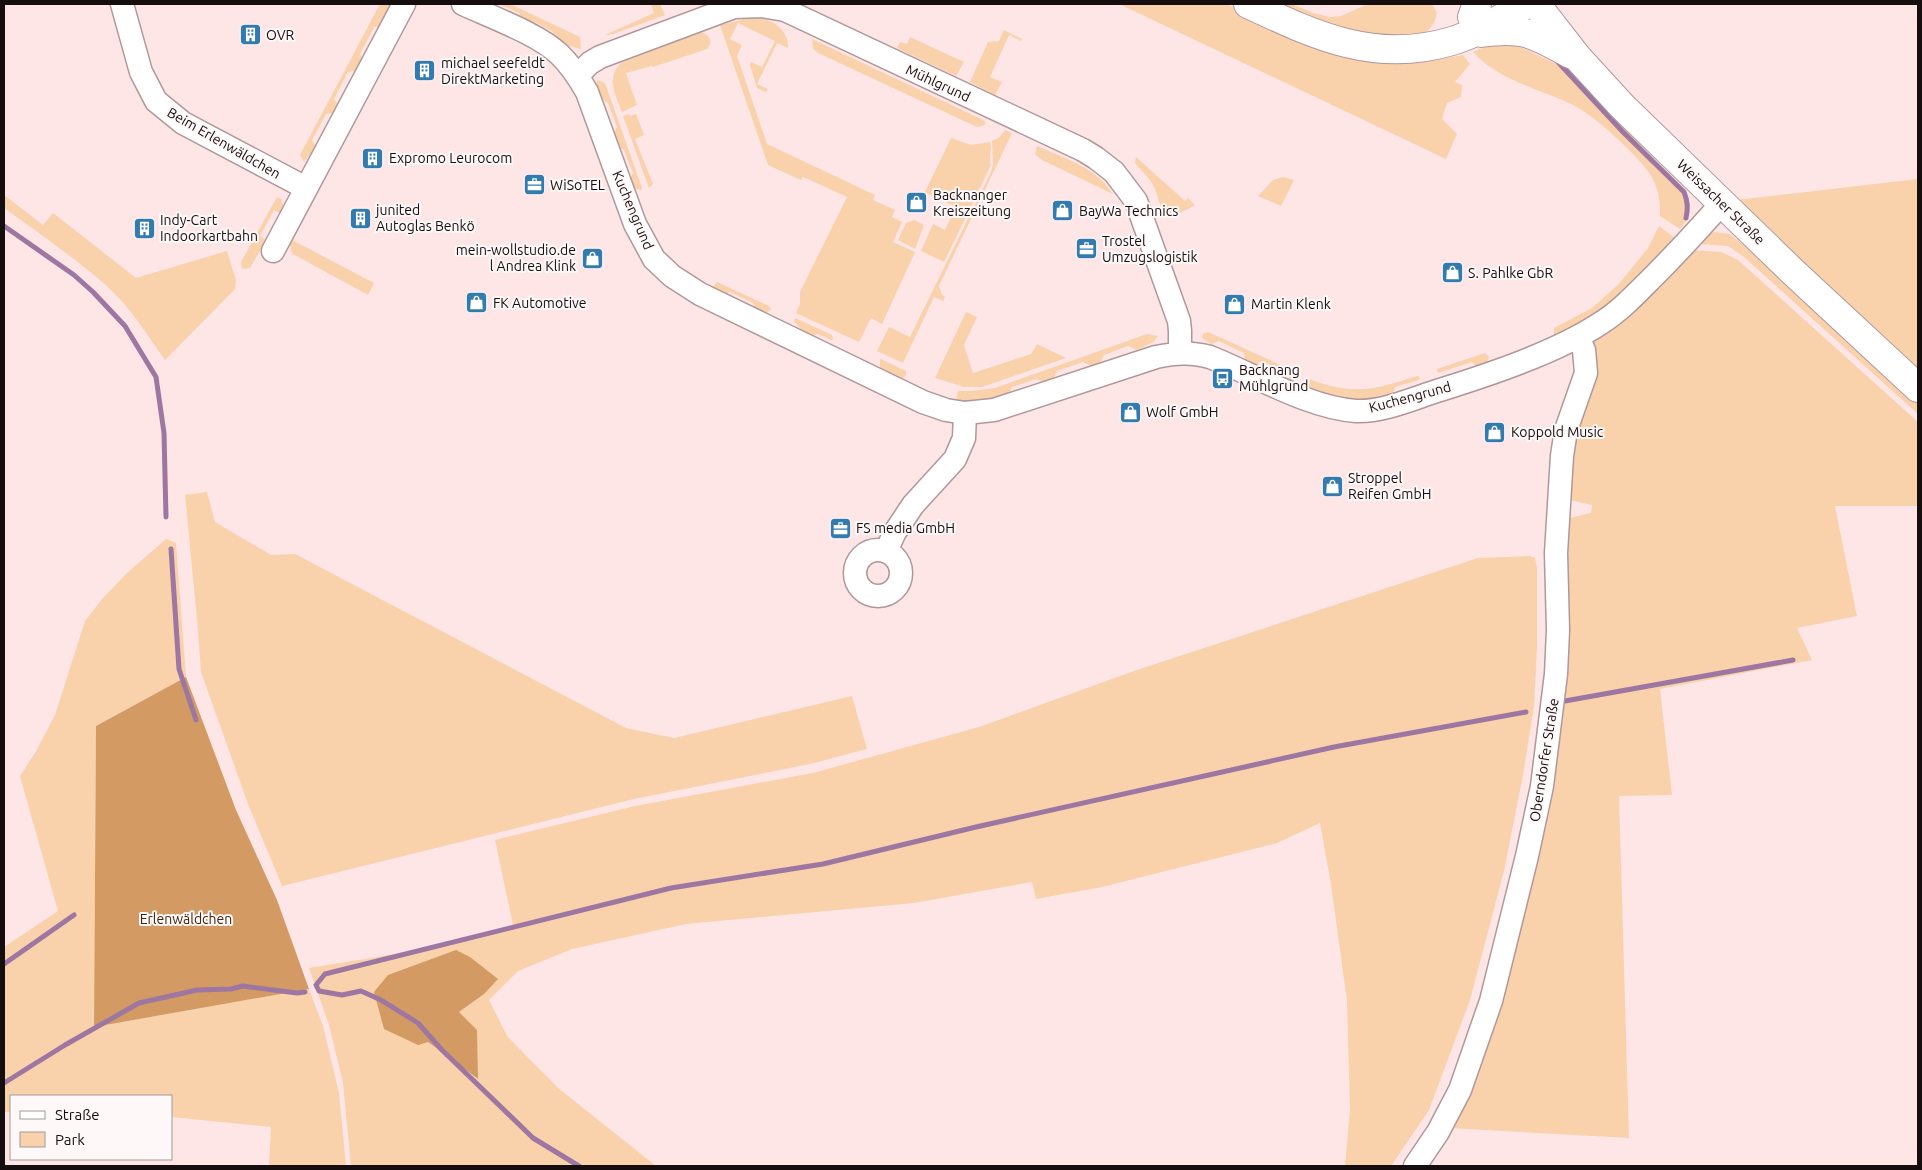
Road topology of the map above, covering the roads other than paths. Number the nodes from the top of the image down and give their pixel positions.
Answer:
1 (122, 4) edge
2 (404, 4) edge
3 (463, 4) edge
4 (1248, 4) edge
5 (1526, 4) edge
6 (1536, 4) edge
7 (1480, 8) edge
8 (1453, 41) junction
9 (1425, 48) junction
10 (1578, 58) junction
11 (578, 75) junction
12 (306, 188) junction
13 (1722, 203) junction
14 (273, 251) dead end
15 (1578, 337) junction
16 (1180, 352) junction
17 (1918, 388) edge
18 (965, 413) junction
19 (886, 551) dead end
20 (1415, 1166) edge

1 - 12 street, Beim Erlenwäldchen
2 - 12 street
3 - 11 street, Kuchengrund
4 - 9 main road
5 - 8 main road
6 - 10 main road, Weissacher Straße
7 - 9 main road
8 - 9 main road
8 - 10 main road
10 - 13 main road, Weissacher Straße
11 - 16 street, Mühlgrund
11 - 18 street, Kuchengrund
12 - 14 street
13 - 15 street, Kuchengrund
13 - 17 main road, Weissacher Straße
15 - 16 street, Kuchengrund
15 - 20 street, Oberndorfer Straße
16 - 18 street, Kuchengrund
18 - 19 street

